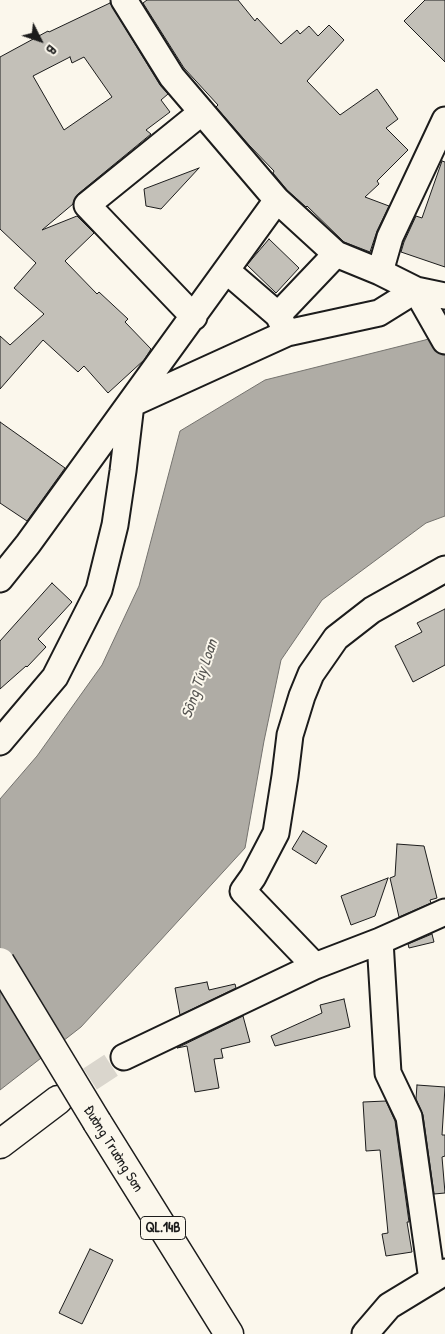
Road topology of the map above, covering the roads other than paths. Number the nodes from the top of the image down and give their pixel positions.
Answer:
1 (124, 0) edge
2 (202, 112) junction
3 (445, 120) edge
4 (278, 200) junction
5 (336, 254) junction
6 (227, 271) junction
7 (380, 272) junction
8 (416, 290) junction
9 (445, 296) edge
10 (194, 317) junction
11 (282, 324) junction
12 (445, 341) edge
13 (131, 404) junction
14 (445, 569) edge
15 (0, 578) edge
16 (0, 742) edge
17 (445, 912) edge
18 (380, 941) junction
19 (0, 962) edge
20 (315, 966) junction
21 (124, 1057) tunnel mouth
22 (58, 1100) tunnel mouth
23 (0, 1144) edge
24 (438, 1276) edge
25 (229, 1334) edge
26 (365, 1334) edge

1 - 2 street
2 - 4 street
2 - 10 street
3 - 7 street
4 - 5 street
4 - 6 street
5 - 7 street
5 - 11 street
6 - 10 street
6 - 11 street
7 - 8 street
8 - 9 street
8 - 11 street
8 - 12 street
10 - 13 street
11 - 13 street
13 - 15 street
13 - 16 street
14 - 20 street
17 - 18 street
18 - 20 street
18 - 24 street
19 - 25 main road, Đường Trường Sơn / QL.14B, bridge
20 - 21 street
22 - 23 main road
24 - 26 street

